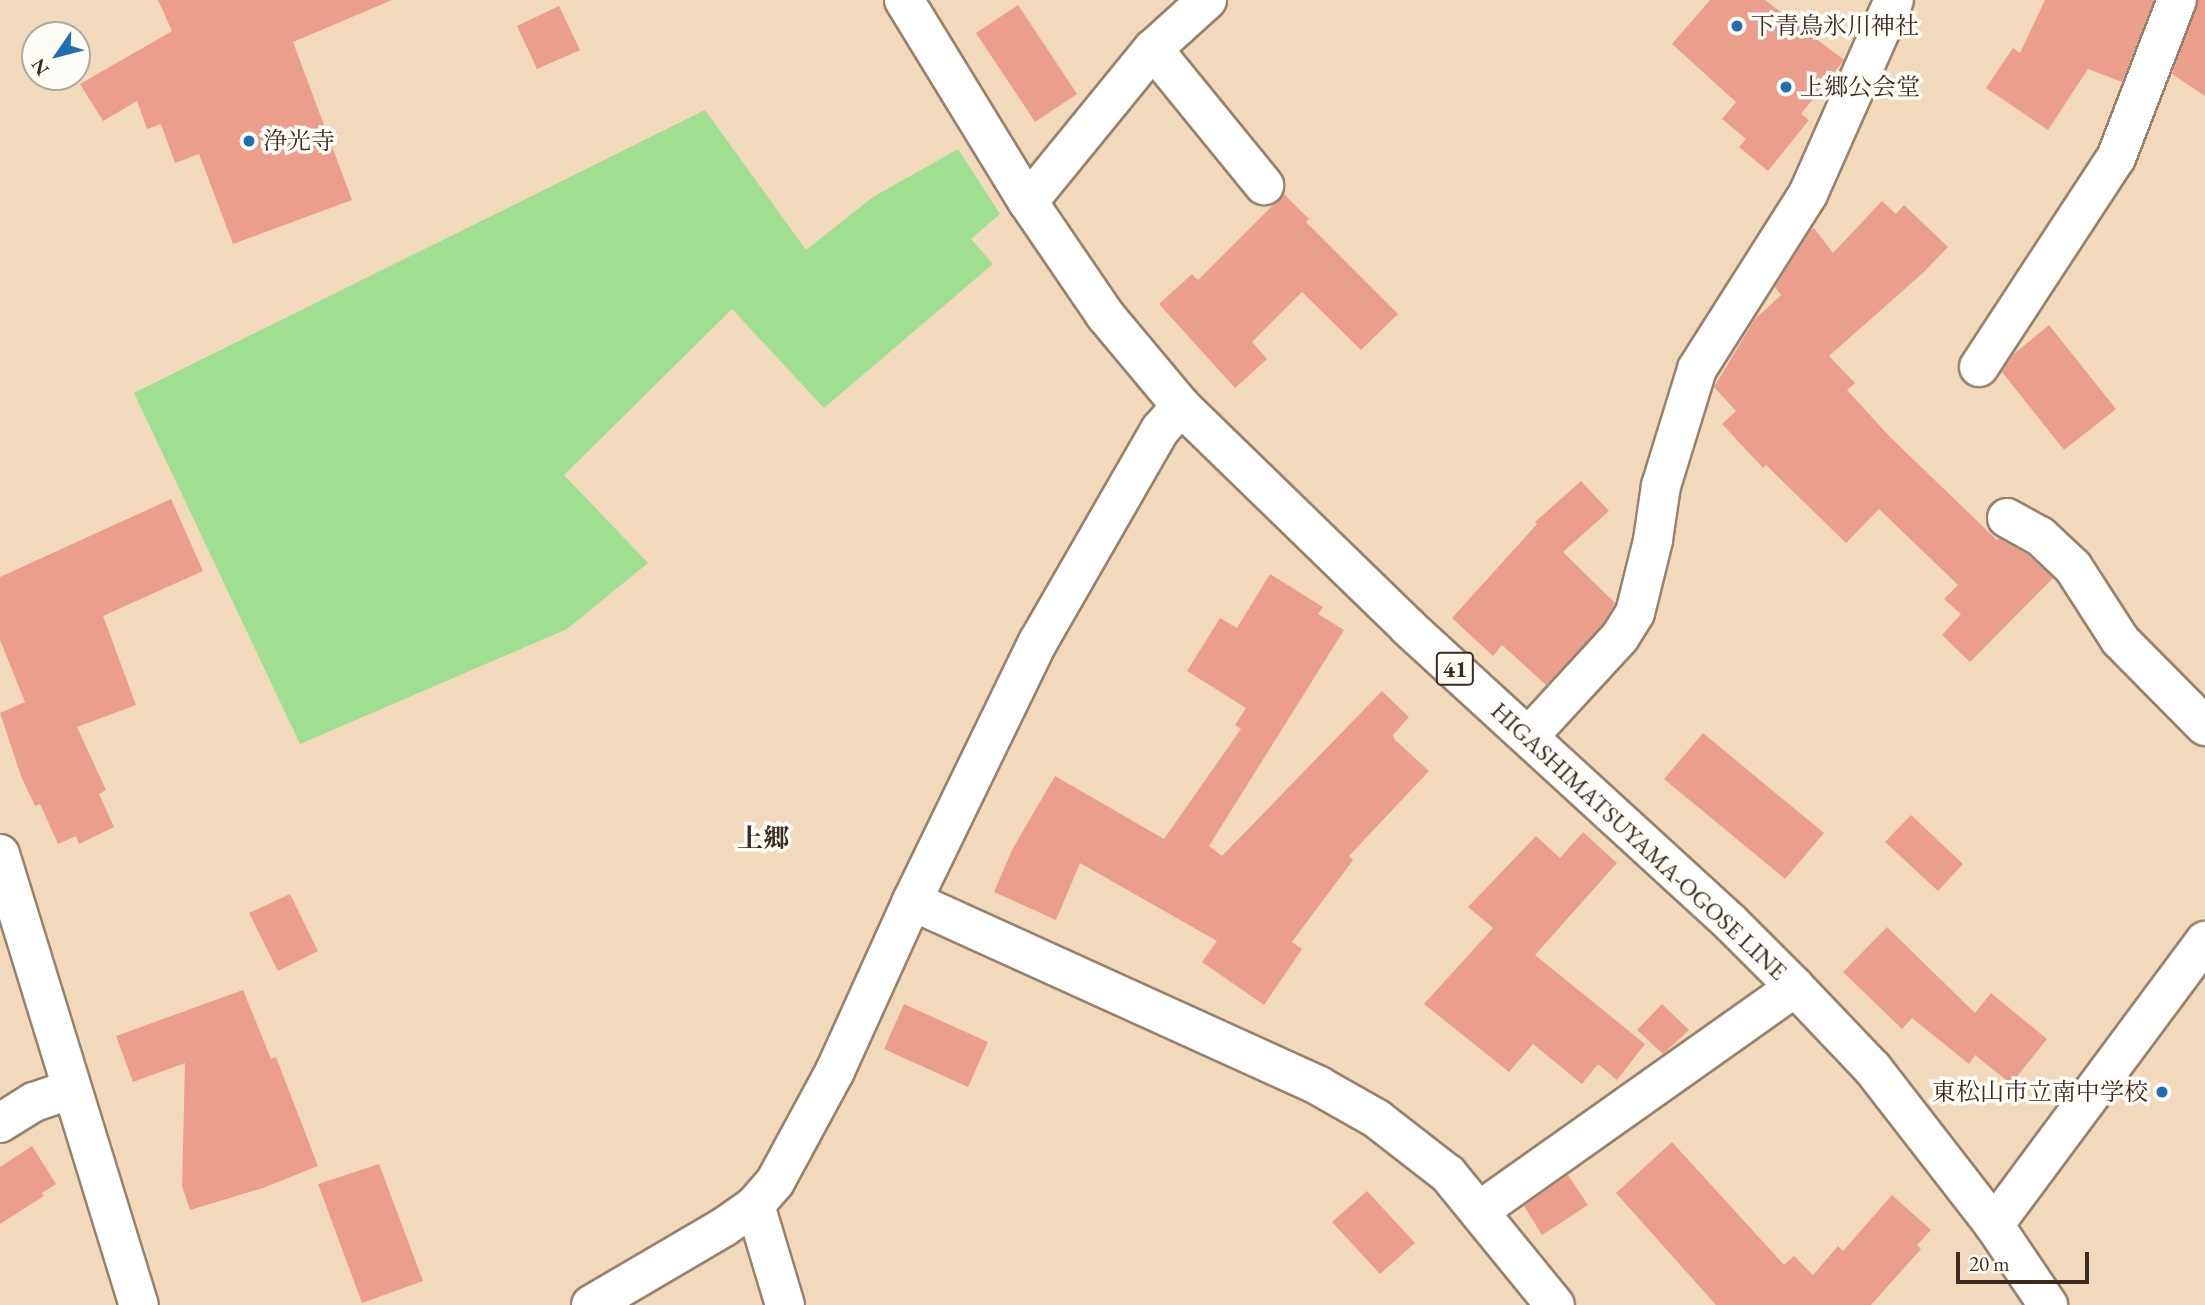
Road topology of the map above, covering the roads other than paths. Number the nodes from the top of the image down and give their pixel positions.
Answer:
1 (904, 0) edge
2 (1207, 0) edge
3 (1894, 0) edge
4 (2177, 0) edge
5 (1153, 49) junction
6 (1265, 185) dead end
7 (1028, 202) junction
8 (1979, 367) dead end
9 (1181, 406) junction
10 (2007, 518) dead end
11 (2205, 726) edge
12 (1529, 736) junction
13 (0, 854) edge
14 (912, 901) junction
15 (2205, 941) edge
16 (1795, 987) junction
17 (72, 1089) junction
18 (0, 1124) edge
19 (755, 1205) junction
20 (1479, 1211) junction
21 (1994, 1225) junction
22 (138, 1305) edge
23 (591, 1305) edge
24 (785, 1305) edge
25 (1555, 1305) edge
26 (2048, 1305) edge

1 - 7 street, HIGASHIMATSUYAMA-OGOSE LINE / 41
2 - 5 street
3 - 12 street
4 - 8 street
5 - 6 street
5 - 7 street
7 - 9 street, HIGASHIMATSUYAMA-OGOSE LINE / 41
9 - 12 street, HIGASHIMATSUYAMA-OGOSE LINE / 41
9 - 14 street
10 - 11 street
12 - 16 street, HIGASHIMATSUYAMA-OGOSE LINE / 41
13 - 17 street
14 - 19 street
14 - 20 street
15 - 21 street
16 - 20 street
16 - 21 street, HIGASHIMATSUYAMA-OGOSE LINE / 41
17 - 18 street
17 - 22 street
19 - 23 street
19 - 24 street
20 - 25 street
21 - 26 street, HIGASHIMATSUYAMA-OGOSE LINE / 41

